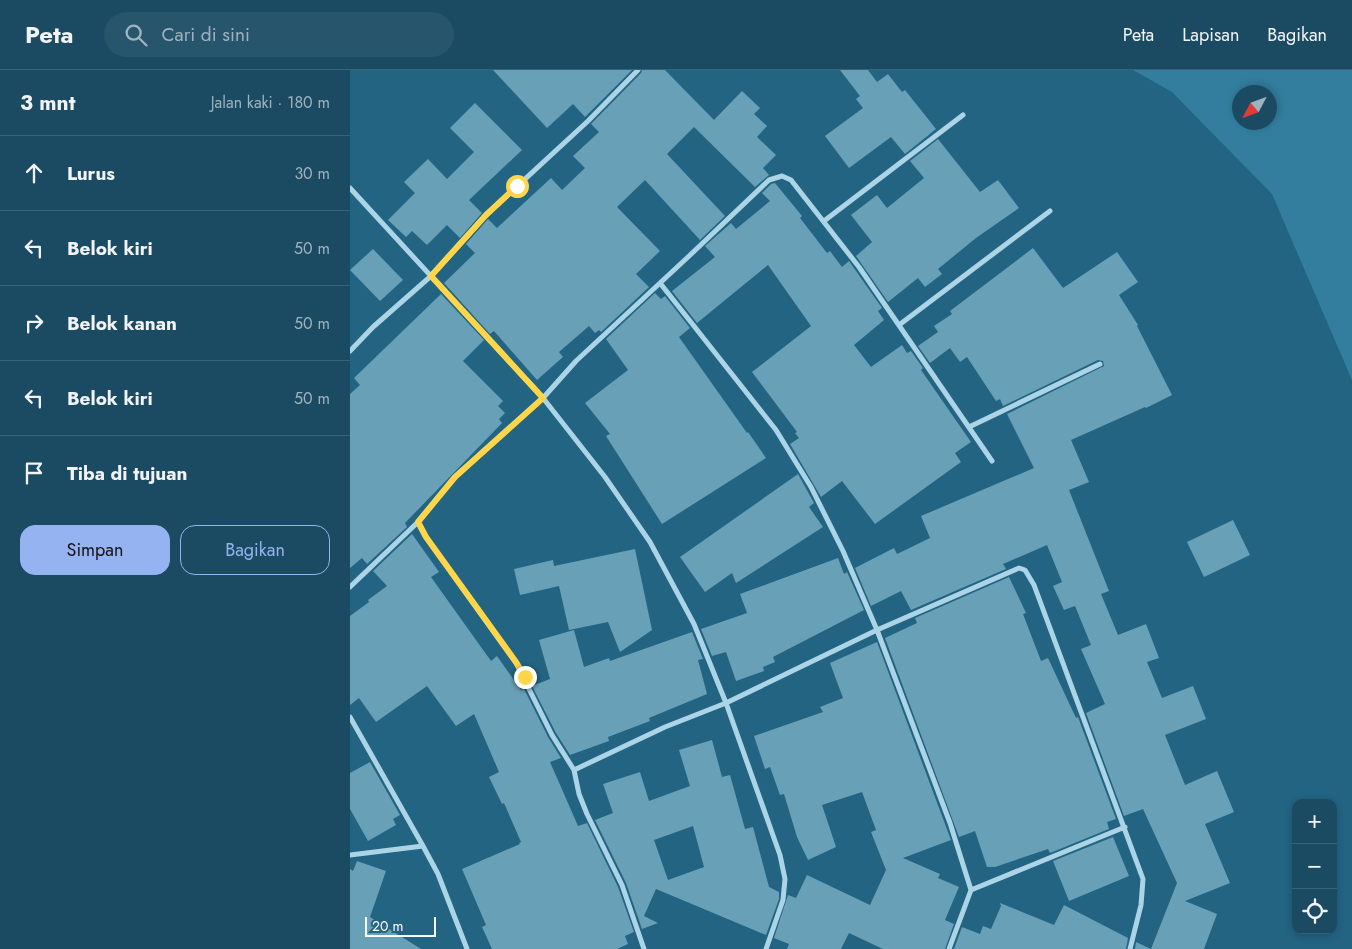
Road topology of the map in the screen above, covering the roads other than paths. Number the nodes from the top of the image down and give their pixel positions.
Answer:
1 (638, 70) edge
2 (963, 115) dead end
3 (350, 188) edge
4 (1050, 210) dead end
5 (824, 221) junction
6 (431, 276) junction
7 (660, 283) junction
8 (899, 325) junction
9 (350, 351) edge
10 (1100, 364) dead end
11 (543, 398) junction
12 (969, 427) junction
13 (992, 460) dead end
14 (418, 522) junction
15 (350, 587) edge
16 (877, 630) junction
17 (726, 703) junction
18 (350, 717) edge
19 (574, 770) junction
20 (1125, 827) junction
21 (423, 846) junction
22 (350, 855) edge
23 (971, 890) junction
24 (467, 949) edge
25 (644, 949) edge
26 (766, 949) edge
27 (949, 949) edge
28 (1130, 949) edge

1 - 6 street
2 - 5 street
3 - 6 street
4 - 8 street
5 - 7 street
5 - 8 street
6 - 9 street
6 - 11 street
7 - 11 street
7 - 16 street
8 - 12 street
10 - 12 street
11 - 14 street
11 - 17 street
12 - 13 street
14 - 15 street
14 - 19 street
16 - 17 street
16 - 20 street
16 - 23 street
17 - 19 street
17 - 26 street
18 - 21 street
19 - 25 street
20 - 23 street
20 - 28 street
21 - 22 street
21 - 24 street
23 - 27 street

